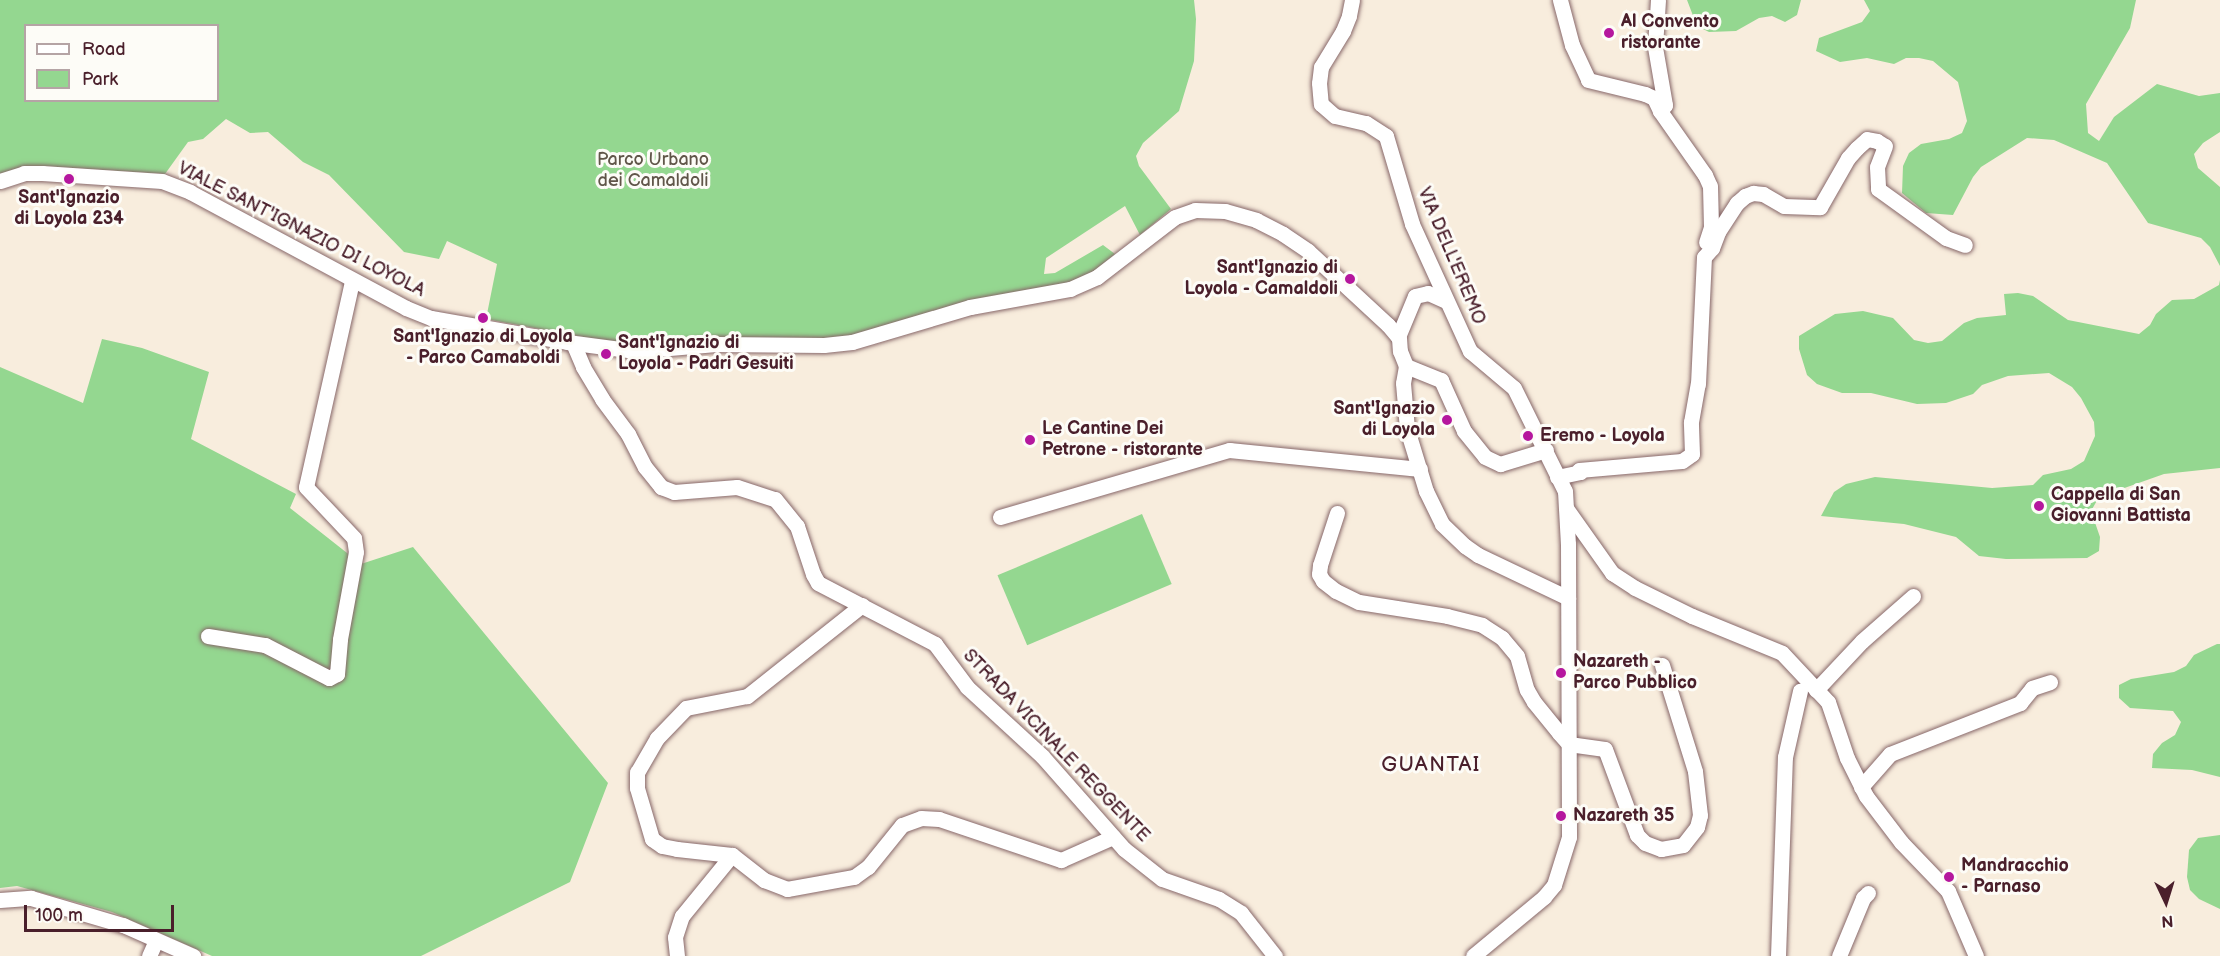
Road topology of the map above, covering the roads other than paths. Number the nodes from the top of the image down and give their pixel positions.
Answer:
1 (1352, 0) edge
2 (1560, 0) edge
3 (1658, 0) edge
4 (1660, 111) junction
5 (0, 182) edge
6 (1965, 245) dead end
7 (1704, 257) junction
8 (352, 281) junction
9 (1446, 301) junction
10 (1398, 337) junction
11 (573, 343) junction
12 (1406, 366) junction
13 (1546, 450) junction
14 (1420, 469) junction
15 (1557, 477) junction
16 (1567, 511) junction
17 (1337, 513) dead end
18 (1000, 517) dead end
19 (1913, 596) dead end
20 (1568, 598) junction
21 (862, 605) junction
22 (208, 636) dead end
23 (1662, 665) dead end
24 (2050, 681) dead end
25 (1816, 690) junction
26 (1800, 691) dead end
27 (1569, 744) junction
28 (1861, 787) junction
29 (1113, 837) junction
30 (732, 855) junction
31 (1868, 893) dead end
32 (0, 900) edge
33 (156, 940) junction
34 (149, 956) edge
35 (193, 956) edge
36 (677, 956) edge
37 (1275, 956) edge
38 (1473, 956) edge
39 (1778, 956) edge
40 (1839, 956) edge
41 (1976, 956) edge

1 - 9 street, VIA DELL'EREMO
2 - 4 street
3 - 4 street
4 - 7 street
5 - 8 street, VIALE SANT'IGNAZIO DI LOYOLA
6 - 7 street
7 - 15 street
8 - 11 street, VIALE SANT'IGNAZIO DI LOYOLA
8 - 22 street
9 - 10 street
9 - 13 street, VIA DELL'EREMO
10 - 11 street, VIALE SANT'IGNAZIO DI LOYOLA
10 - 12 street
11 - 21 street, STRADA VICINALE REGGENTE
12 - 13 street
12 - 14 street
13 - 15 street, VIA DELL'EREMO
14 - 18 street
14 - 20 street
15 - 16 street, VIA DELL'EREMO
16 - 20 street
16 - 25 street
17 - 27 street
19 - 25 street
20 - 27 street
21 - 29 street, STRADA VICINALE REGGENTE
21 - 30 street
23 - 27 street
24 - 28 street
25 - 28 street
26 - 39 street
27 - 38 street
28 - 41 street
29 - 30 street
29 - 37 street, STRADA VICINALE REGGENTE
30 - 36 street
31 - 40 street
32 - 33 street
33 - 34 street
33 - 35 street

